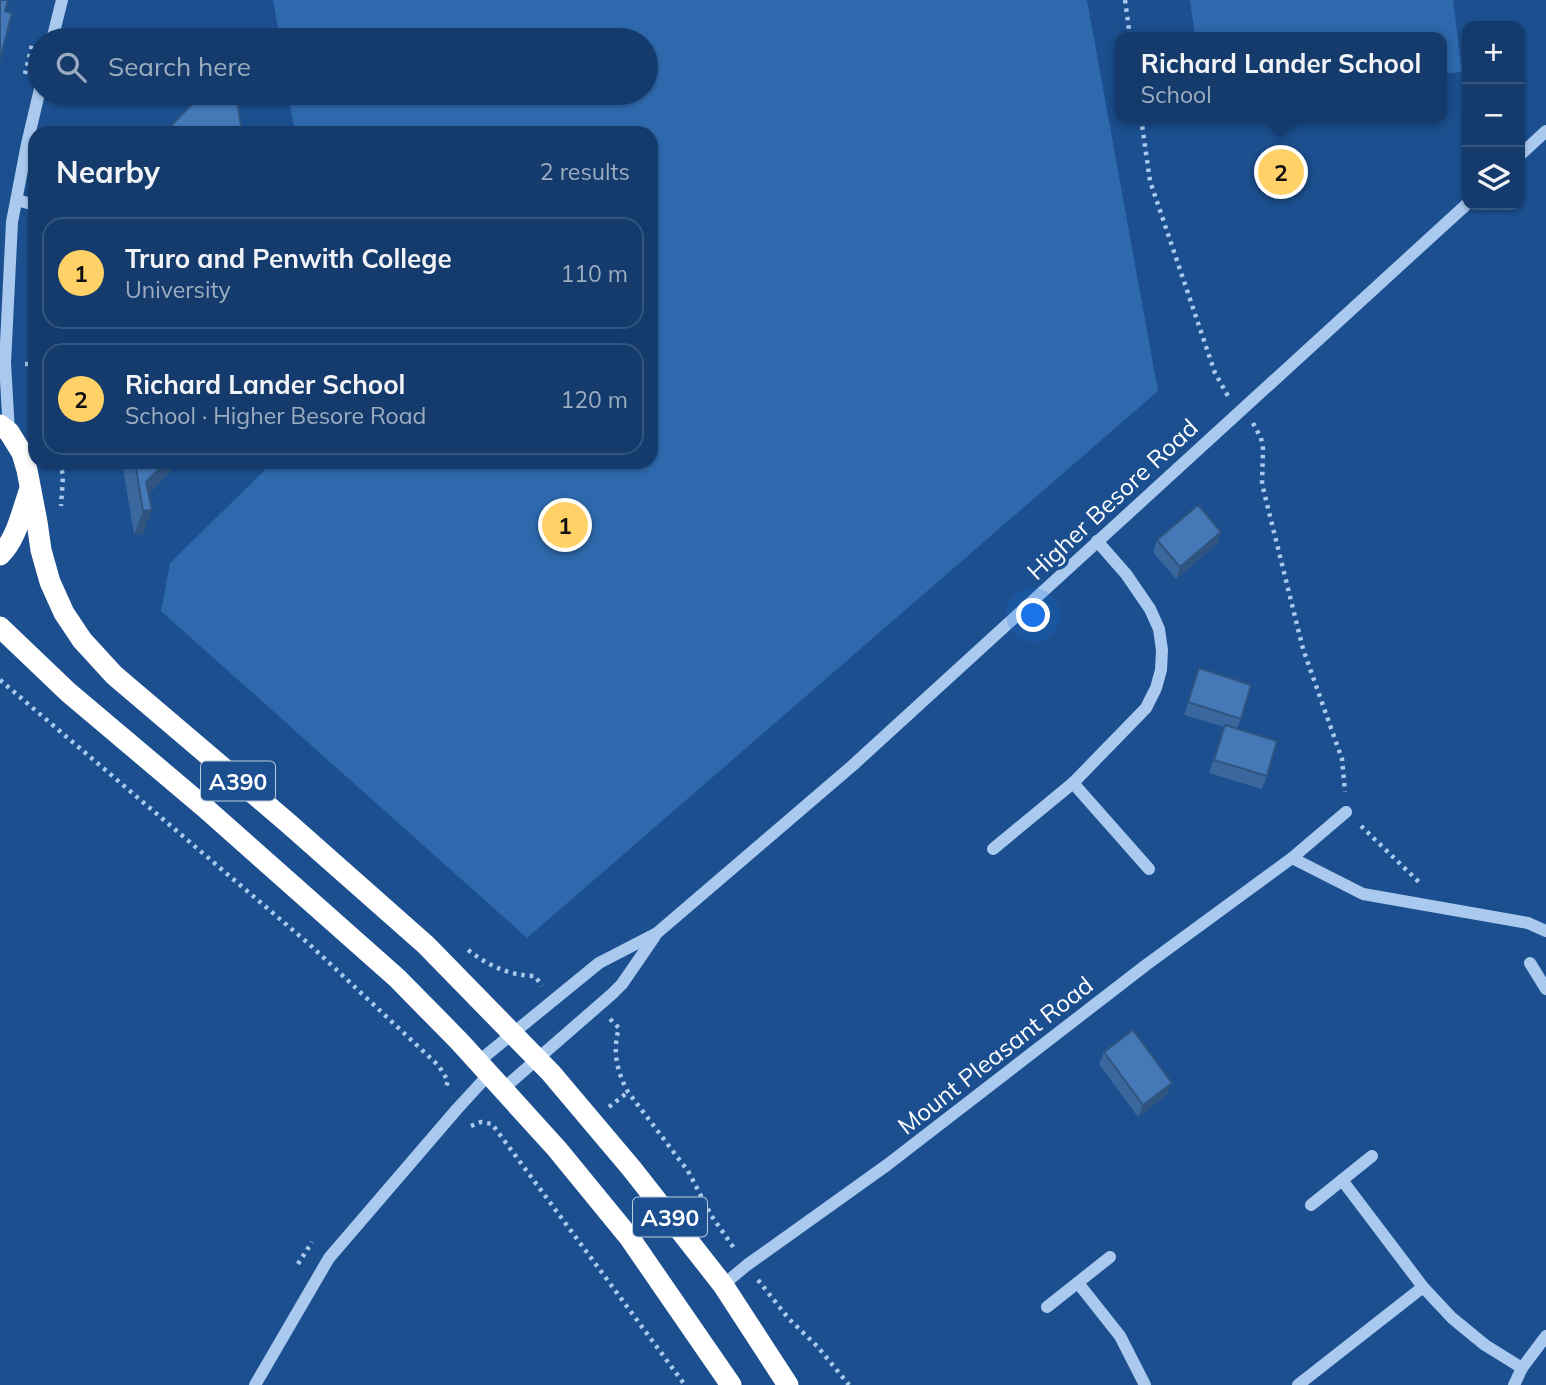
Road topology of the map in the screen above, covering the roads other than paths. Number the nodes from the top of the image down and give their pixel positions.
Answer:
1 (62, 0) edge
2 (55, 28) edge
3 (36, 105) edge
4 (31, 126) edge
5 (1546, 131) edge
6 (28, 140) edge
7 (1525, 150) edge
8 (16, 200) junction
9 (28, 203) edge
10 (1462, 209) edge
11 (12, 222) junction
12 (0, 249) edge
13 (5, 429) edge
14 (30, 489) junction
15 (1097, 541) junction
16 (0, 555) edge
17 (0, 627) edge
18 (1073, 783) junction
19 (1346, 812) road end
20 (993, 849) dead end
21 (1292, 858) junction
22 (1149, 869) dead end
23 (1546, 931) edge
24 (657, 933) junction
25 (1530, 964) dead end
26 (1546, 989) edge
27 (513, 1033) junction
28 (537, 1059) junction
29 (491, 1074) junction
30 (1372, 1156) dead end
31 (1342, 1180) junction
32 (1311, 1205) dead end
33 (1110, 1257) dead end
34 (1078, 1283) junction
35 (723, 1285) junction
36 (1423, 1287) junction
37 (1047, 1307) dead end
38 (1546, 1336) edge
39 (1522, 1368) junction
40 (255, 1385) edge
41 (731, 1385) edge
42 (788, 1385) edge
43 (1145, 1385) edge
44 (1298, 1385) edge
45 (1514, 1385) edge

1 - 2 street
3 - 4 street
5 - 7 street
6 - 8 street
8 - 9 street
8 - 11 street
10 - 15 street, Higher Besore Road
11 - 12 street
11 - 13 street
13 - 14 highway, A390
14 - 16 highway
14 - 27 highway, A390
15 - 18 street
15 - 24 street, Higher Besore Road
17 - 29 highway, A390
18 - 20 street
18 - 22 street
19 - 21 street, Mount Pleasant Road
21 - 23 street
21 - 35 street, Mount Pleasant Road
24 - 27 street, Higher Besore Road
24 - 28 street, Higher Besore Road
25 - 26 street
27 - 28 highway, A390
27 - 29 street, Higher Besore Road
28 - 29 street, Higher Besore Road
28 - 35 highway, A390
29 - 40 street
29 - 41 highway, A390
30 - 31 street
31 - 32 street
31 - 36 street
33 - 34 street
34 - 37 street
34 - 43 street
35 - 42 highway, A390
36 - 39 street
36 - 44 street
38 - 39 street
39 - 45 street

